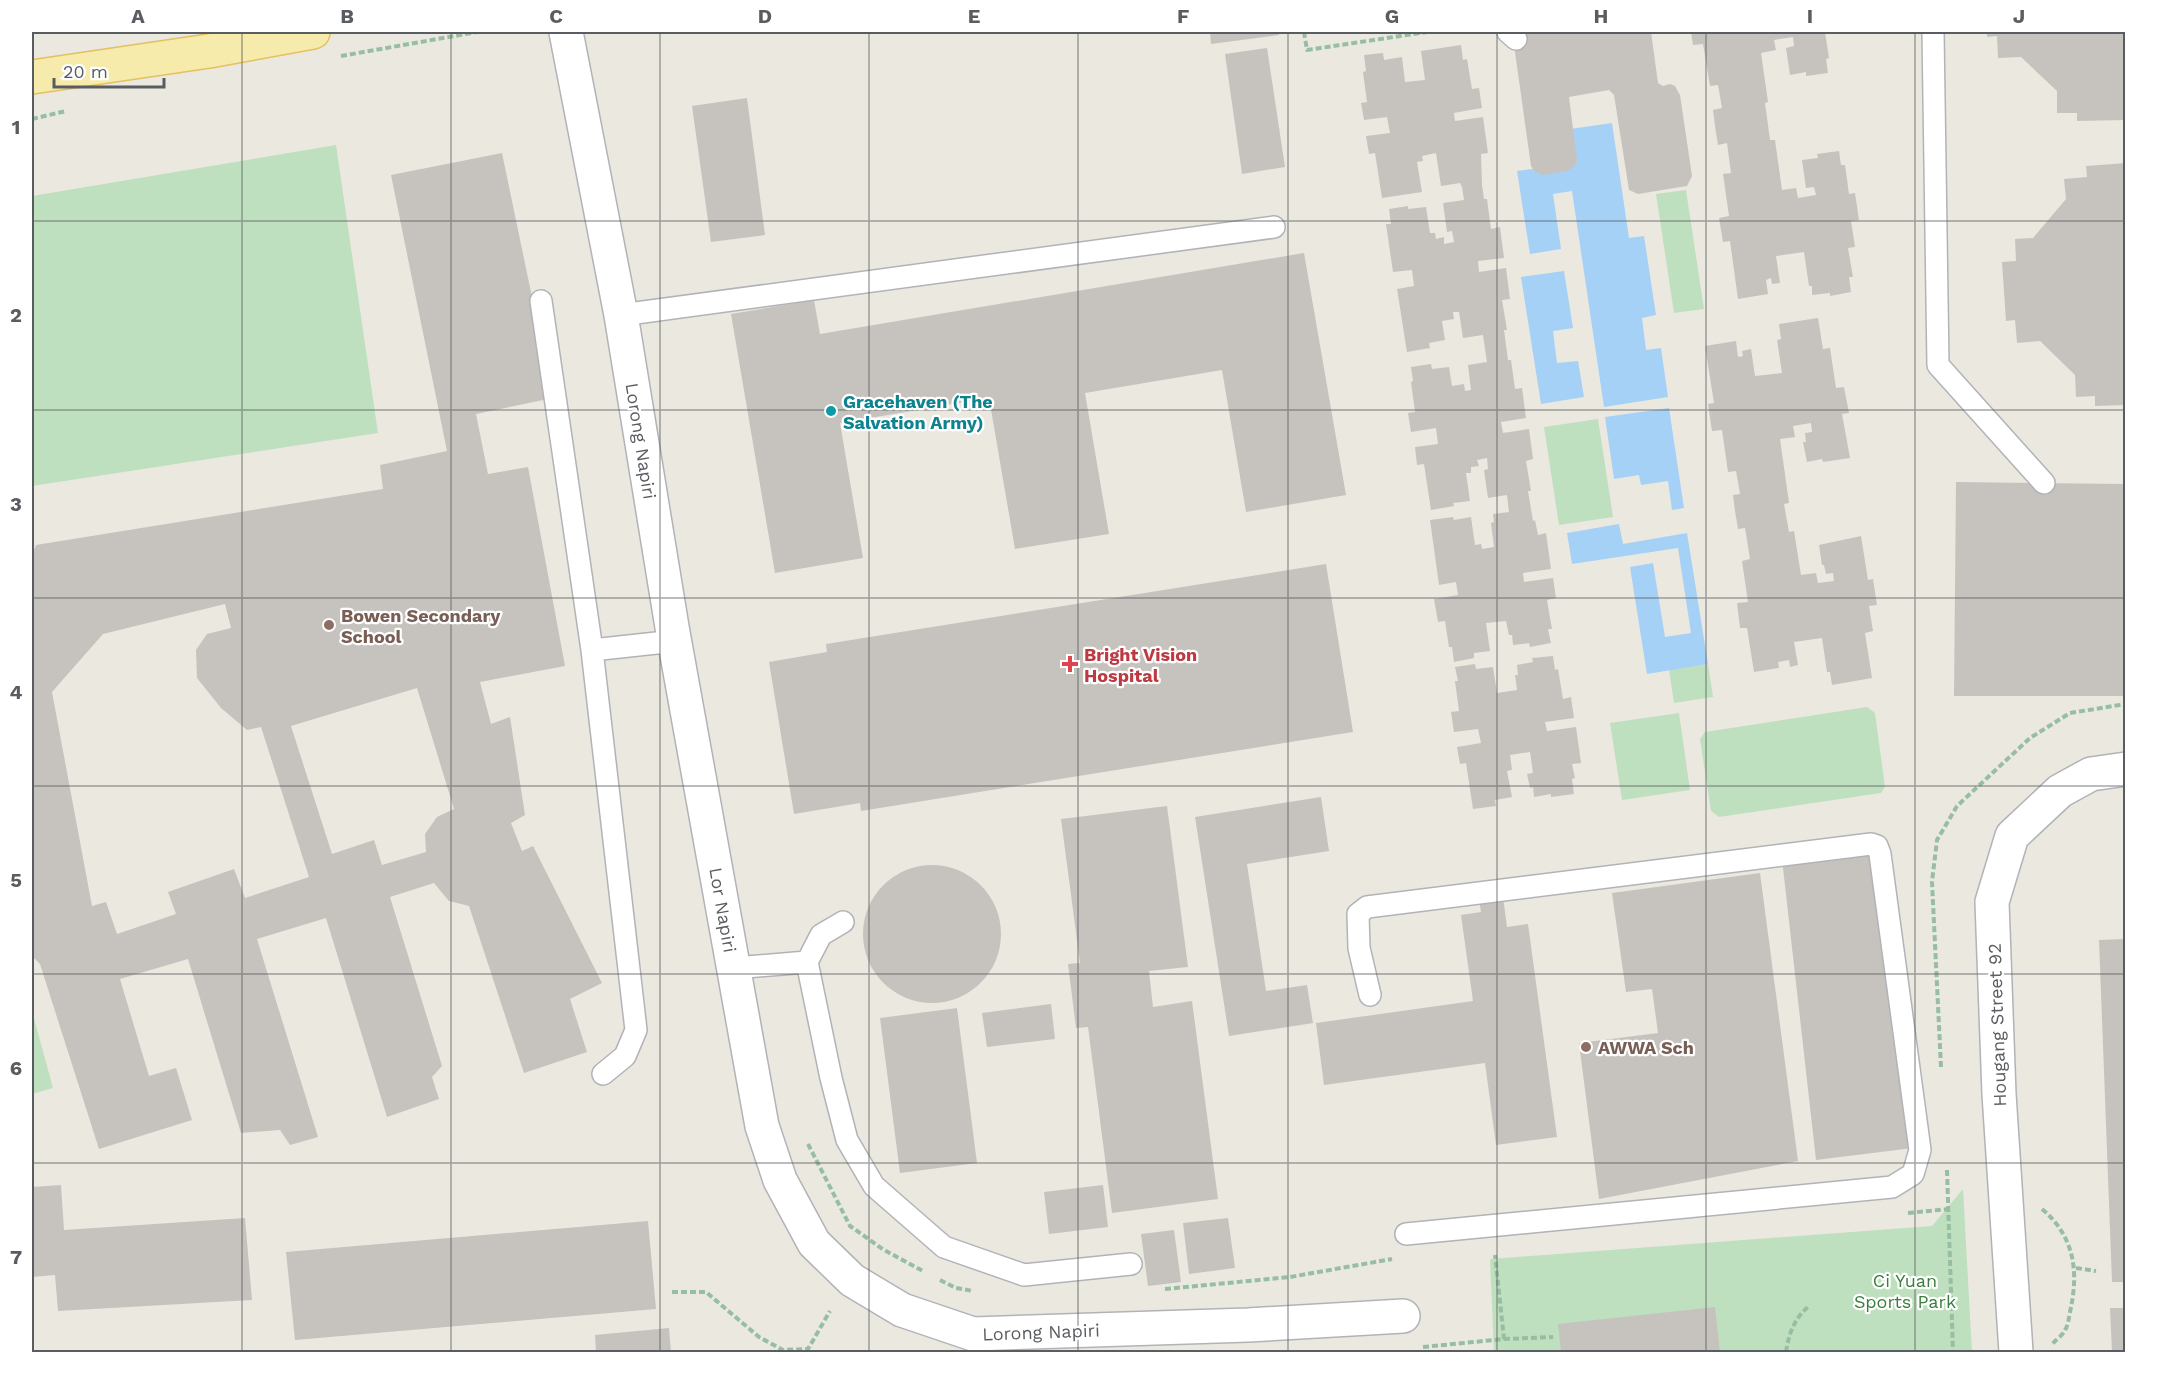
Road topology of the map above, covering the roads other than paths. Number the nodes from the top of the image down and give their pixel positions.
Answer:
1 (313, 32) edge
2 (566, 32) edge
3 (1933, 32) edge
4 (32, 76) edge
5 (1274, 227) dead end
6 (541, 301) dead end
7 (621, 315) junction
8 (2044, 483) dead end
9 (675, 641) junction
10 (592, 650) junction
11 (2126, 769) edge
12 (713, 852) joint
13 (843, 922) dead end
14 (807, 962) junction
15 (734, 968) junction
16 (1370, 996) dead end
17 (603, 1074) dead end
18 (1406, 1234) dead end
19 (1131, 1264) dead end
20 (1403, 1316) dead end
21 (2016, 1353) edge

1 - 4 main road
2 - 7 street, Lorong Napiri
3 - 8 lane
5 - 7 lane
6 - 10 lane
7 - 9 street, Lorong Napiri
9 - 10 lane
9 - 12 street, Lorong Napiri
10 - 17 lane
11 - 21 street, Hougang Street 92
12 - 15 street, Lor Napiri
13 - 14 lane
14 - 15 lane
14 - 19 lane
15 - 20 street, Lorong Napiri
16 - 18 lane

